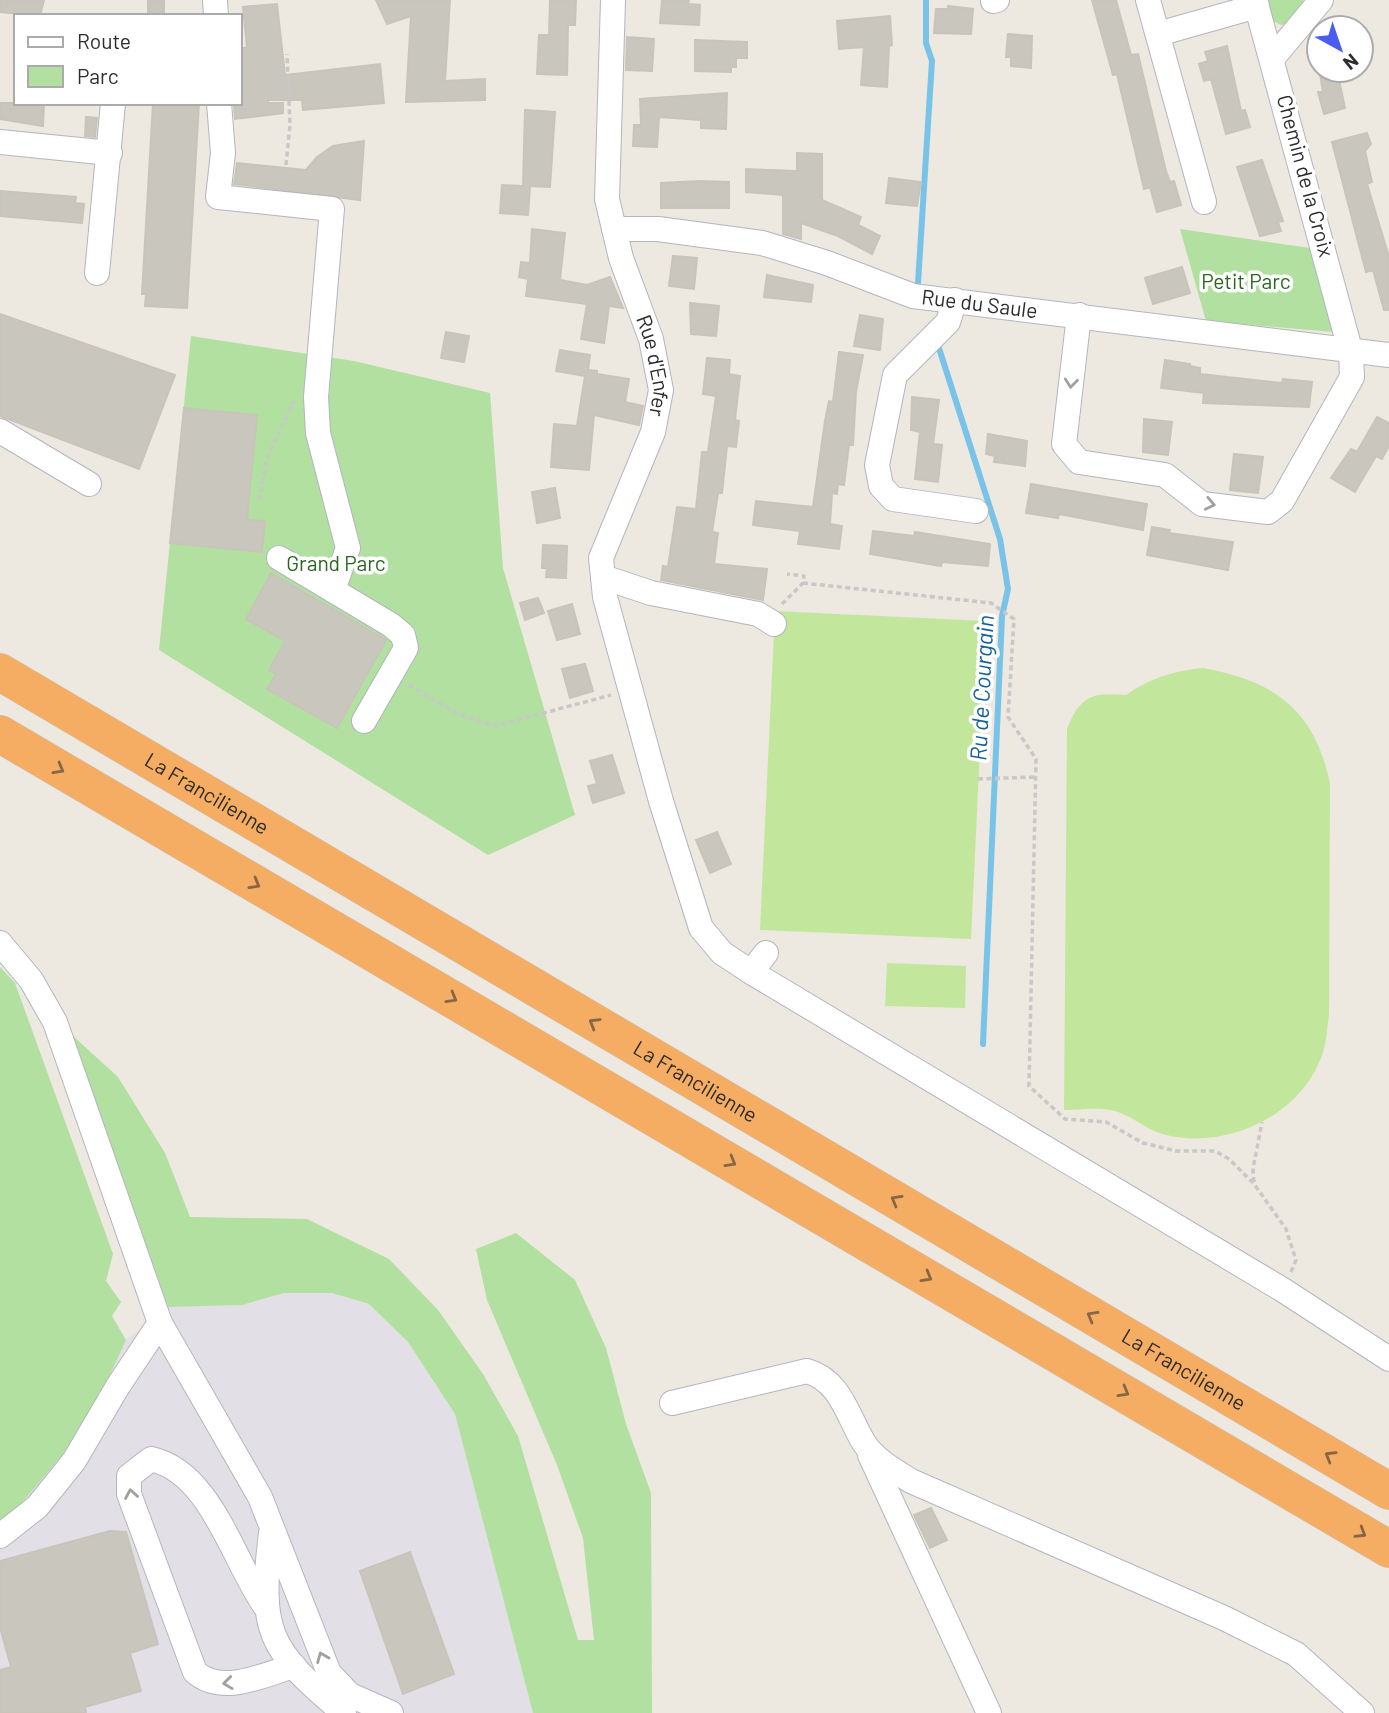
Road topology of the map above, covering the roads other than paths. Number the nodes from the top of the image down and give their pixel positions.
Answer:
1 (613, 0) edge
2 (1148, 0) edge
3 (1321, 0) edge
4 (1256, 3) edge
5 (1158, 34) junction
6 (1272, 59) junction
7 (113, 105) edge
8 (219, 105) edge
9 (0, 142) edge
10 (110, 153) junction
11 (1204, 202) dead end
12 (614, 229) junction
13 (97, 273) dead end
14 (955, 300) junction
15 (1079, 315) junction
16 (1351, 352) junction
17 (1389, 355) edge
18 (0, 431) edge
19 (89, 484) dead end
20 (976, 511) dead end
21 (279, 558) dead end
22 (603, 577) junction
23 (333, 590) junction
24 (766, 619) road end
25 (0, 672) edge
26 (364, 721) dead end
27 (0, 734) edge
28 (0, 943) edge
29 (160, 1323) junction
30 (1389, 1359) edge
31 (672, 1403) dead end
32 (865, 1445) junction
33 (1389, 1491) edge
34 (272, 1526) junction
35 (0, 1536) edge
36 (1389, 1549) edge
37 (265, 1606) junction
38 (294, 1666) junction
39 (344, 1713) edge
40 (391, 1713) edge
41 (989, 1713) edge
42 (1362, 1713) edge

1 - 12 street, Rue d'Enfer
2 - 5 street
3 - 6 street
4 - 5 street
4 - 6 street, Chemin de la Croix
5 - 11 street
6 - 16 street, Chemin de la Croix
7 - 10 street
8 - 23 street
9 - 10 street
10 - 13 street
12 - 14 street, Rue du Saule
12 - 22 street, Rue d'Enfer
14 - 15 street, Rue du Saule
14 - 20 street
15 - 16 street, Rue du Saule
15 -> 16 street
16 - 17 street, Rue du Saule
18 - 19 street
21 - 23 street
22 - 24 street
22 - 30 street, Rue d'Enfer
23 - 26 street
33 -> 25 highway, La Francilienne
27 -> 36 highway
28 - 29 street
29 - 34 street
29 - 35 street
31 - 32 street
32 - 41 street
32 - 42 street
34 - 37 street
40 -> 34 street
37 - 38 street
38 -> 37 street
38 - 39 street

